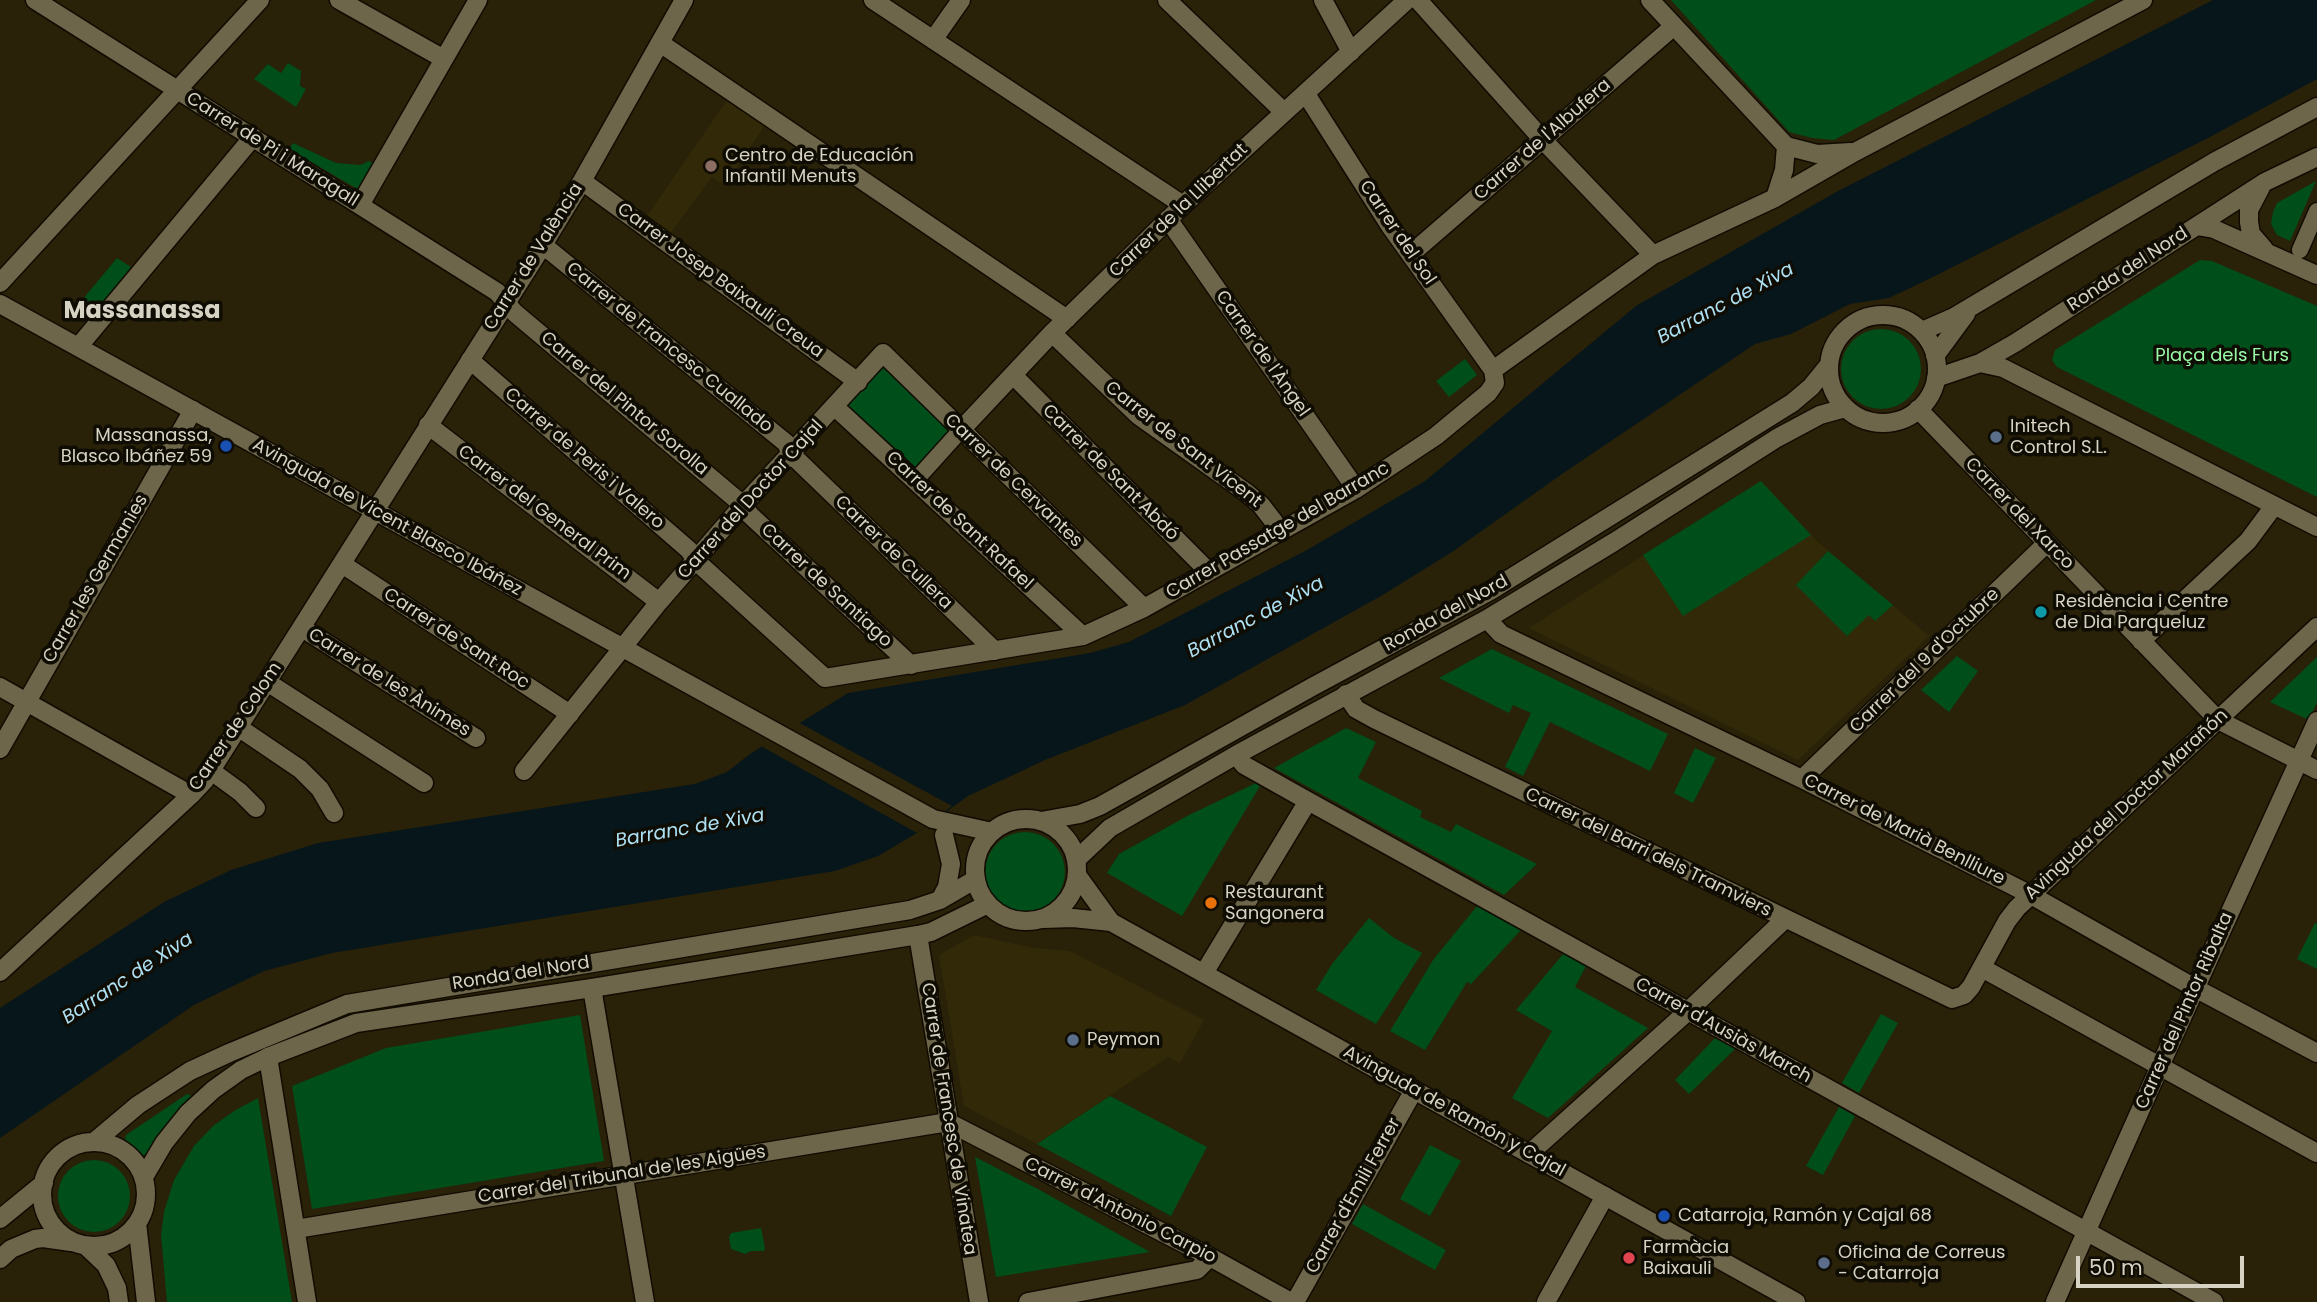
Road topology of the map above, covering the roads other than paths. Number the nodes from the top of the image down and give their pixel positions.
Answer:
1 (36, 0) edge
2 (260, 0) edge
3 (339, 0) edge
4 (478, 0) edge
5 (684, 0) edge
6 (873, 0) edge
7 (961, 0) edge
8 (1167, 0) edge
9 (1323, 0) edge
10 (1407, 0) edge
11 (1418, 0) edge
12 (1650, 0) edge
13 (2143, 0) edge
14 (1674, 26) junction
15 (933, 40) junction
16 (660, 43) junction
17 (1351, 52) junction
18 (444, 59) junction
19 (178, 90) junction
20 (1306, 94) junction
21 (2317, 107) edge
22 (1284, 112) junction
23 (253, 137) junction
24 (1543, 140) junction
25 (1786, 146) junction
26 (1855, 152) junction
27 (2317, 157) edge
28 (582, 181) junction
29 (2265, 182) junction
30 (1775, 198) junction
31 (360, 205) junction
32 (1183, 205) junction
33 (2317, 211) edge
34 (1168, 219) junction
35 (2197, 226) junction
36 (543, 245) junction
37 (2300, 250) dead end
38 (1411, 254) junction
39 (1653, 255) junction
40 (2272, 256) junction
41 (2317, 275) edge
42 (0, 283) edge
43 (506, 301) junction
44 (1, 305) edge
45 (1973, 306) junction
46 (1067, 319) junction
47 (1922, 331) junction
48 (1052, 332) junction
49 (2015, 343) junction
50 (79, 346) junction
51 (883, 353) joint
52 (1936, 356) junction
53 (470, 360) junction
54 (1980, 363) junction
55 (1828, 366) junction
56 (1493, 370) junction
57 (1013, 375) junction
58 (1936, 377) junction
59 (2025, 379) junction
60 (858, 382) junction
61 (835, 407) junction
62 (1845, 408) junction
63 (192, 410) junction
64 (1918, 410) junction
65 (429, 425) junction
66 (960, 430) junction
67 (791, 454) junction
68 (915, 481) junction
69 (1356, 489) junction
70 (743, 505) junction
71 (2274, 506) junction
72 (376, 510) junction
73 (2317, 527) edge
74 (1280, 531) junction
75 (2047, 543) junction
76 (696, 561) junction
77 (342, 564) junction
78 (1208, 571) junction
79 (659, 602) junction
80 (1144, 608) junction
81 (1487, 619) junction
82 (2317, 627) edge
83 (302, 628) junction
84 (1083, 636) junction
85 (2141, 641) junction
86 (621, 648) junction
87 (995, 651) junction
88 (911, 664) junction
89 (825, 678) joint
90 (267, 682) junction
91 (0, 687) edge
92 (1346, 694) junction
93 (26, 702) junction
94 (570, 714) junction
95 (2218, 720) junction
96 (2317, 721) edge
97 (238, 727) junction
98 (476, 738) dead end
99 (0, 750) edge
100 (1236, 755) junction
101 (2300, 762) junction
102 (210, 770) junction
103 (2317, 770) edge
104 (524, 771) dead end
105 (1802, 779) junction
106 (424, 783) dead end
107 (191, 795) junction
108 (1308, 802) junction
109 (256, 808) dead end
110 (334, 813) dead end
111 (933, 819) junction
112 (1041, 821) junction
113 (992, 832) junction
114 (944, 835) junction
115 (1077, 868) junction
116 (975, 873) junction
117 (2031, 895) junction
118 (940, 900) junction
119 (988, 904) junction
120 (1043, 919) junction
121 (1784, 920) junction
122 (1111, 922) junction
123 (918, 935) junction
124 (1982, 968) junction
125 (0, 972) edge
126 (1204, 973) junction
127 (592, 988) junction
128 (2195, 988) junction
129 (1958, 999) joint
130 (1688, 1012) junction
131 (2317, 1053) edge
132 (268, 1057) junction
133 (2160, 1066) junction
134 (1414, 1090) junction
135 (948, 1122) junction
136 (94, 1142) junction
137 (2317, 1153) edge
138 (1529, 1154) junction
139 (624, 1175) junction
140 (145, 1177) junction
141 (44, 1183) junction
142 (1605, 1196) junction
143 (0, 1219) edge
144 (137, 1223) junction
145 (296, 1229) junction
146 (2086, 1231) junction
147 (79, 1244) junction
148 (1210, 1257) junction
149 (0, 1259) edge
150 (119, 1302) edge
151 (146, 1302) edge
152 (307, 1302) edge
153 (645, 1302) edge
154 (979, 1302) edge
155 (1028, 1302) edge
156 (1293, 1302) edge
157 (1546, 1302) edge
158 (1796, 1302) edge
159 (2055, 1302) edge
160 (2214, 1302) edge

1 - 19 street, Carrer de Pi i Maragall
2 - 19 street
3 - 18 street
4 - 18 street
5 - 16 street, Carrer de València
6 - 15 street
7 - 15 street
8 - 22 street
9 - 17 street
10 - 17 street, Carrer de la Llibertat
11 - 24 street
12 - 14 street
13 - 26 street
14 - 24 street, Carrer de l'Albufera
14 - 25 street
15 - 32 street
16 - 28 street, Carrer de València
16 - 46 street
17 - 20 street, Carrer de la Llibertat
18 - 31 street
19 - 23 street, Carrer de Pi i Maragall
19 - 42 street
20 - 22 street, Carrer de la Llibertat
20 - 38 street, Carrer del Sol
21 - 45 street
22 - 32 street, Carrer de la Llibertat
23 - 31 street, Carrer de Pi i Maragall
23 - 50 street
24 - 38 street, Carrer de l'Albufera
24 - 39 street
25 - 26 street
25 - 30 street
26 - 30 street
27 - 29 street, Ronda del Nord
28 - 36 street, Carrer de València
28 - 60 street, Carrer Josep Baixauli Creua
29 - 35 street, Ronda del Nord
29 - 40 street
30 - 39 street
31 - 43 street, Carrer de Pi i Maragall
32 - 34 street, Carrer de la Llibertat
33 - 37 street
34 - 46 street, Carrer de la Llibertat
34 - 69 street, Carrer de l'Àngel
35 - 40 street
35 - 49 street, Ronda del Nord
36 - 43 street, Carrer de València
36 - 67 street, Carrer de Francesc Cuallado
38 - 56 street, Carrer del Sol
39 - 56 street
40 - 41 street
43 - 53 street, Carrer de València
43 - 70 street, Carrer del Pintor Sorolla
44 - 50 street, Avinguda de Vicent Blasco Ibáñez
45 - 47 street
45 - 52 street
46 - 48 street, Carrer de la Llibertat
47 - 52 street
47 - 55 street
48 - 57 street, Carrer de la Llibertat
48 - 74 street, Carrer de Sant Vicent
49 - 54 street, Ronda del Nord
49 - 59 street
50 - 63 street, Avinguda de Vicent Blasco Ibáñez
51 - 60 street, Carrer del Doctor Cajal
51 - 66 street, Carrer de Cervantes
52 - 58 street
53 - 65 street, Carrer de València
53 - 76 street, Carrer de Peris i Valero
54 - 58 street, Ronda del Nord
54 - 59 street
55 - 62 street
55 - 112 street, Ronda del Nord
56 - 69 street, Carrer Passatge del Barranc
57 - 66 street, Carrer de la Llibertat
57 - 78 street, Carrer de Sant Abdó
58 - 64 street
59 - 71 street
60 - 61 street, Carrer del Doctor Cajal
61 - 67 street, Carrer del Doctor Cajal
61 - 68 street, Carrer de Sant Rafael
62 - 64 street
62 - 81 street, Ronda del Nord
63 - 72 street, Avinguda de Vicent Blasco Ibáñez
63 - 93 street, Carrer les Germanies
64 - 75 street, Carrer del Xarco
65 - 72 street, Carrer de València
65 - 79 street, Carrer del General Prim
66 - 68 street
66 - 80 street, Carrer de Cervantes
67 - 70 street, Carrer del Doctor Cajal
67 - 87 street, Carrer de Cullera
68 - 84 street, Carrer de Sant Rafael
69 - 74 street, Carrer Passatge del Barranc
70 - 76 street, Carrer del Doctor Cajal
70 - 88 street, Carrer de Santiago
71 - 73 street
71 - 85 street
72 - 77 street, Carrer de Colom
72 - 86 street, Avinguda de Vicent Blasco Ibáñez
74 - 78 street, Carrer Passatge del Barranc
75 - 85 street, Carrer del Xarco
75 - 105 street, Carrer del 9 d'Octubre
76 - 79 street, Carrer del Doctor Cajal
76 - 89 street, Carrer de Peris i Valero
77 - 83 street, Carrer de Colom
77 - 94 street, Carrer de Sant Roc
78 - 80 street, Carrer Passatge del Barranc
79 - 86 street, Carrer del Doctor Cajal
80 - 84 street, Carrer Passatge del Barranc
81 - 92 street, Ronda del Nord
81 - 105 street, Carrer de Marià Benlliure
82 - 95 street, Avinguda del Doctor Marañón
83 - 90 street, Carrer de Colom
83 - 98 street, Carrer de les Ànimes
84 - 87 street, Carrer Passatge del Barranc
85 - 95 street, Carrer del Xarco
86 - 94 street, Carrer del Doctor Cajal
86 - 111 street, Avinguda de Vicent Blasco Ibáñez
87 - 88 street, Carrer Passatge del Barranc
88 - 89 street, Carrer Passatge del Barranc
90 - 97 street, Carrer de Colom
90 - 106 street
91 - 93 street
92 - 100 street, Ronda del Nord
92 - 121 street, Carrer del Barri dels Tramviers
93 - 99 street, Carrer les Germanies
93 - 107 street
94 - 104 street, Carrer del Doctor Cajal
95 - 101 street, Carrer del Xarco
95 - 117 street, Avinguda del Doctor Marañón
96 - 101 street, Carrer del Pintor Ribalta
97 - 102 street, Carrer de Colom
97 - 110 street
100 - 108 street, Carrer d'Ausiàs March
100 - 115 street, Ronda del Nord
101 - 103 street, Carrer del Xarco
101 - 128 street, Carrer del Pintor Ribalta
102 - 107 street, Carrer de Colom
102 - 109 street
105 - 117 street, Carrer de Marià Benlliure
107 - 125 street, Carrer de Colom
108 - 126 street
108 - 130 street, Carrer d'Ausiàs March
111 - 113 street
111 - 114 street
112 - 113 street
112 - 115 street
113 - 116 street
114 - 116 street
114 - 118 street
115 - 120 street
115 - 122 street, Avinguda de Ramón y Cajal
116 - 118 street, Ronda del Nord
116 - 119 street
117 - 124 street, Avinguda del Doctor Marañón
117 - 128 street, Carrer de Marià Benlliure
118 - 136 street, Ronda del Nord
119 - 120 street
119 - 123 street, Ronda del Nord
120 - 122 street, Avinguda de Ramón y Cajal
121 - 129 street, Carrer del Barri dels Tramviers
121 - 130 street
122 - 126 street, Avinguda de Ramón y Cajal
123 - 127 street, Ronda del Nord
123 - 135 street, Carrer de Francesc de Vinatea
124 - 129 street, Avinguda del Doctor Marañón
124 - 133 street
126 - 134 street, Avinguda de Ramón y Cajal
127 - 132 street, Ronda del Nord
127 - 139 street
128 - 131 street, Carrer de Marià Benlliure
128 - 133 street, Carrer del Pintor Ribalta
130 - 138 street
130 - 146 street, Carrer d'Ausiàs March
132 - 140 street, Ronda del Nord
132 - 145 street
133 - 137 street
133 - 146 street, Carrer del Pintor Ribalta
134 - 138 street, Avinguda de Ramón y Cajal
134 - 156 street, Carrer d'Emili Ferrer
135 - 139 street, Carrer del Tribunal de les Aigües
135 - 148 street, Carrer d'Antonio Carpio
135 - 154 street, Carrer de Francesc de Vinatea
136 - 140 street
136 - 141 street
138 - 142 street, Avinguda de Ramón y Cajal
139 - 145 street, Carrer del Tribunal de les Aigües
139 - 153 street
140 - 144 street
141 - 143 street
141 - 147 street
142 - 157 street
142 - 158 street, Avinguda de Ramón y Cajal
144 - 147 street
144 - 151 street
145 - 152 street
146 - 159 street, Carrer del Pintor Ribalta
146 - 160 street, Carrer d'Ausiàs March
147 - 149 street
147 - 150 street
148 - 155 street
148 - 156 street, Carrer d'Antonio Carpio

